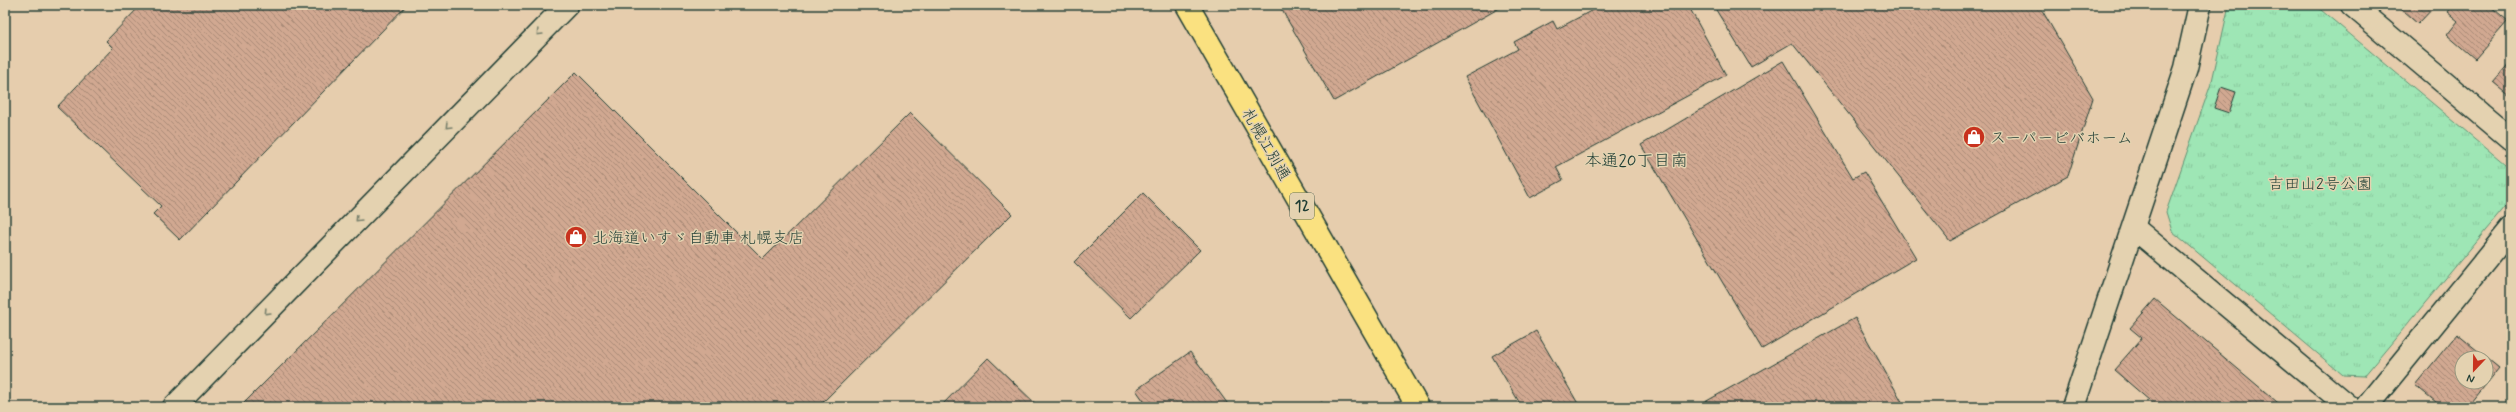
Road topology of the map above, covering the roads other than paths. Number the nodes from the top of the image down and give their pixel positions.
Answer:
1 (567, 5) edge
2 (1187, 5) edge
3 (2200, 5) edge
4 (2352, 5) edge
5 (2511, 139) edge
6 (2134, 228) junction
7 (2511, 229) edge
8 (174, 407) edge
9 (1418, 407) edge
10 (2074, 407) edge
11 (2350, 407) edge
12 (2366, 407) edge

1 -> 8 street
2 - 9 highway, 札幌江別通 / 12
3 - 6 street
4 - 5 street
6 - 10 street
6 - 11 street
7 - 12 street

